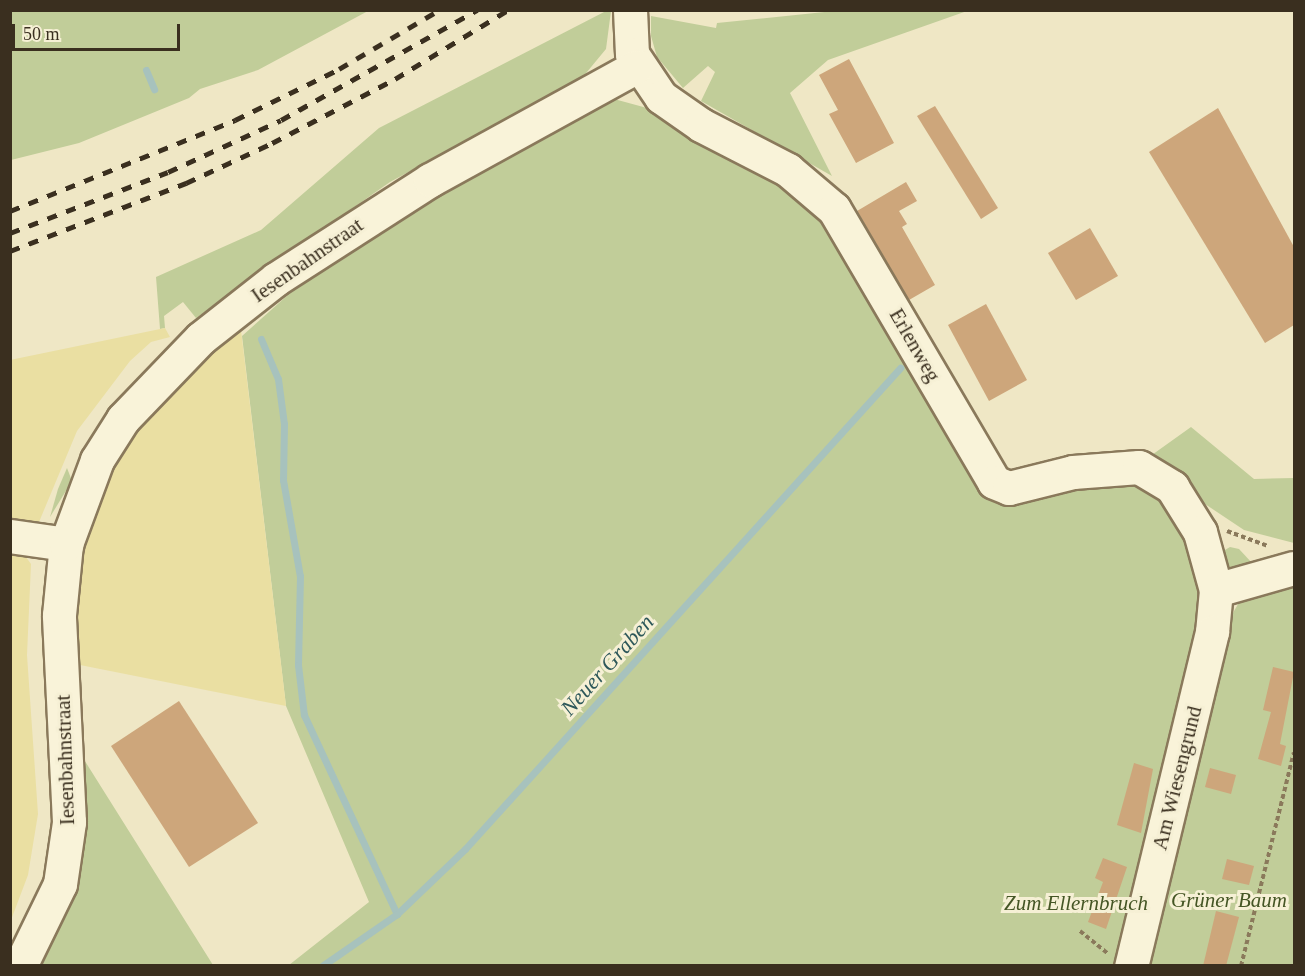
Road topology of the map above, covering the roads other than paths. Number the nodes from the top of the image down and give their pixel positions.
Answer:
1 (630, 10) edge
2 (638, 66) junction
3 (10, 536) edge
4 (66, 544) junction
5 (1283, 558) edge
6 (1216, 590) junction
7 (20, 966) edge
8 (1131, 966) edge

1 - 2 street, Erlenweg
2 - 4 street, Iesenbahnstraat
2 - 6 street, Erlenweg
3 - 4 street
4 - 7 street, Iesenbahnstraat
5 - 6 street
6 - 8 street, Am Wiesengrund

